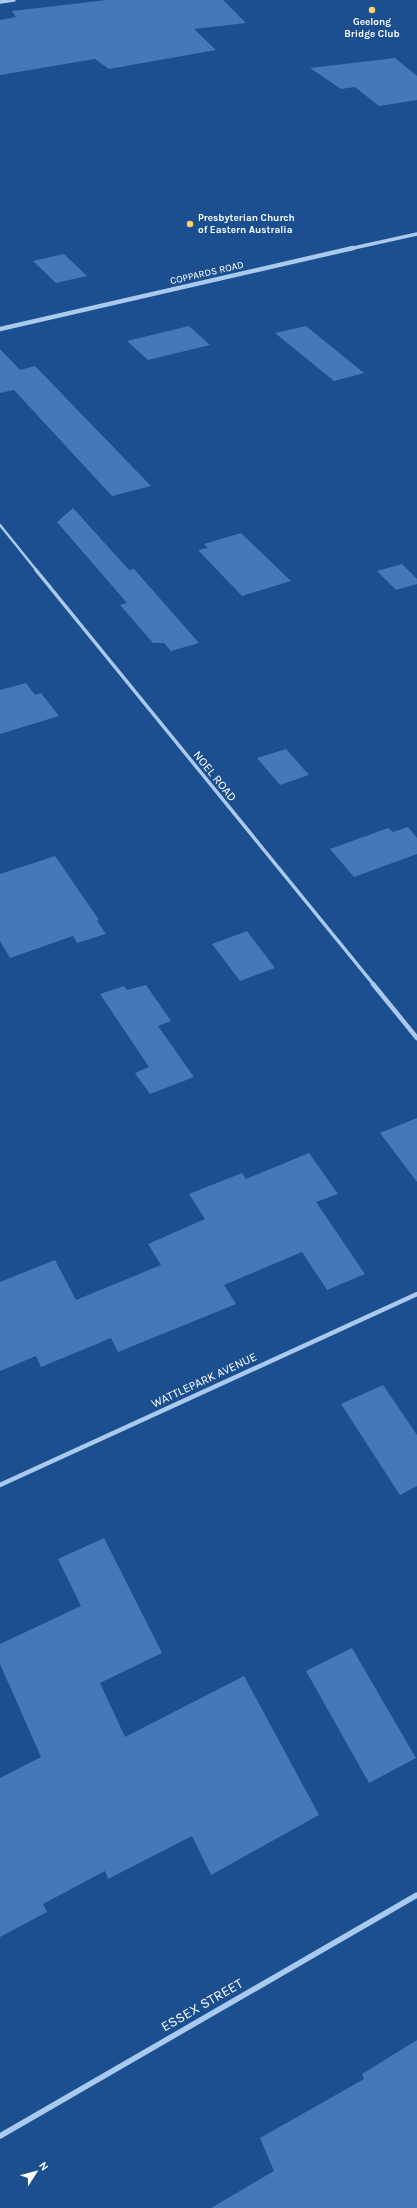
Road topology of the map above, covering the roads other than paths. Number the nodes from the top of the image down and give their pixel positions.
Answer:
1 (14, 0) edge
2 (0, 2) edge
3 (417, 234) edge
4 (0, 329) edge
5 (0, 525) edge
6 (417, 1038) edge
7 (417, 1294) edge
8 (0, 1485) edge
9 (417, 1895) edge
10 (0, 2136) edge

1 - 2 street
3 - 4 street, COPPARDS ROAD
5 - 6 street, NOEL ROAD
7 - 8 street, WATTLEPARK AVENUE
9 - 10 street, ESSEX STREET

